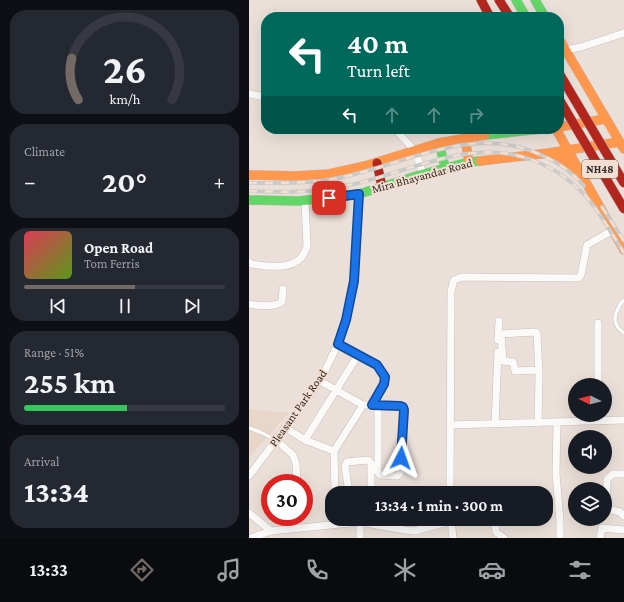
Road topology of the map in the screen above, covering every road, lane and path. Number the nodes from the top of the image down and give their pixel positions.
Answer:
1 (481, 0) edge
2 (499, 0) edge
3 (516, 0) edge
4 (535, 0) edge
5 (488, 12) edge
6 (507, 12) edge
7 (523, 12) edge
8 (542, 12) edge
9 (624, 33) edge
10 (565, 50) joint
11 (564, 81) edge
12 (249, 94) edge
13 (261, 96) edge
14 (564, 107) edge
15 (605, 119) junction
16 (564, 125) edge
17 (400, 134) edge
18 (499, 134) edge
19 (558, 134) edge
20 (465, 138) junction
21 (439, 143) junction
22 (622, 144) edge
23 (415, 151) junction
24 (568, 151) junction
25 (549, 153) junction
26 (469, 162) junction
27 (377, 163) junction
28 (445, 167) junction
29 (579, 171) junction
30 (423, 174) junction
31 (249, 176) edge
32 (624, 183) edge
33 (382, 187) junction
34 (359, 194) junction
35 (249, 200) edge
36 (305, 200) junction
37 (624, 209) edge
38 (613, 230) junction
39 (624, 250) edge
40 (249, 262) edge
41 (283, 289) dead end
42 (624, 300) edge
43 (249, 304) edge
44 (499, 321) dead end
45 (599, 323) dead end
46 (624, 333) edge
47 (338, 344) junction
48 (358, 355) junction
49 (539, 370) junction
50 (598, 378) edge
51 (320, 381) junction
52 (337, 390) junction
53 (363, 405) junction
54 (375, 405) junction
55 (612, 419) edge
56 (624, 420) edge
57 (568, 421) edge
58 (557, 422) junction
59 (538, 423) junction
60 (495, 424) junction
61 (450, 425) junction
62 (249, 428) edge
63 (286, 428) junction
64 (276, 440) junction
65 (305, 440) junction
66 (334, 451) junction
67 (297, 474) edge
68 (624, 474) edge
69 (249, 476) edge
70 (335, 486) edge
71 (348, 486) edge
72 (371, 486) edge
73 (450, 486) edge
74 (249, 513) edge
75 (624, 516) edge
76 (325, 523) edge
77 (292, 526) edge
78 (363, 526) edge
79 (387, 526) edge
80 (429, 526) edge
81 (452, 526) edge
82 (495, 526) edge
83 (291, 529) junction
84 (624, 530) edge
85 (271, 531) junction
86 (251, 538) edge
87 (360, 538) edge
88 (453, 538) edge
89 (504, 538) edge
90 (560, 538) edge
91 (600, 538) edge

1 - 5 main road
2 - 6 main road
3 - 7 main road
4 - 8 main road
9 - 10 street
10 - 15 main road
11 - 32 main road, NH48, bridge
12 - 13 street
14 - 37 main road, NH48, bridge
15 - 16 main road
15 - 22 main road
17 - 23 street
18 - 20 main road, Mira Bhayandar Road
19 - 24 main road
20 - 21 main road, Mira Bhayandar Road
20 - 26 main road
21 - 23 main road, Mira Bhayandar Road
21 - 28 main road
22 - 24 main road, Mira Bhayandar Road
23 - 27 main road, Mira Bhayandar Road
23 - 30 street
24 - 25 main road, Mira Bhayandar Road
24 - 29 main road
25 - 26 main road, Mira Bhayandar Road
25 - 29 main road
26 - 28 main road, Mira Bhayandar Road
27 - 31 main road, Mira Bhayandar Road
27 - 33 main road
28 - 30 main road, Mira Bhayandar Road
29 - 38 main road
30 - 33 main road, Mira Bhayandar Road
33 - 34 main road, Mira Bhayandar Road
34 - 36 main road, Mira Bhayandar Road
34 - 47 street, Pleasant Park Road
35 - 36 main road, Mira Bhayandar Road
36 - 40 street
38 - 39 main road
38 - 61 street
41 - 43 street
42 - 46 lane
44 - 60 street
45 - 50 street
47 - 48 street
47 - 51 street, Pleasant Park Road
48 - 52 street
48 - 54 street
49 - 49 street
49 - 59 street
51 - 52 street
51 - 63 street, Pleasant Park Road
52 - 53 street
52 - 65 street
53 - 54 street
53 - 66 street
54 - 54 street
55 - 56 street
57 - 58 street
58 - 59 street
58 - 90 street
59 - 60 street
60 - 61 street
61 - 73 street
62 - 64 lane
63 - 64 street, Pleasant Park Road
63 - 65 street
64 - 67 street
64 - 69 street, Pleasant Park Road
65 - 66 street
66 - 70 street
68 - 75 street
71 - 72 street
74 - 85 street
76 - 83 street
77 - 83 street
78 - 87 street
79 - 80 street
81 - 88 street
82 - 89 street
83 - 85 street
84 - 91 street
85 - 86 street

